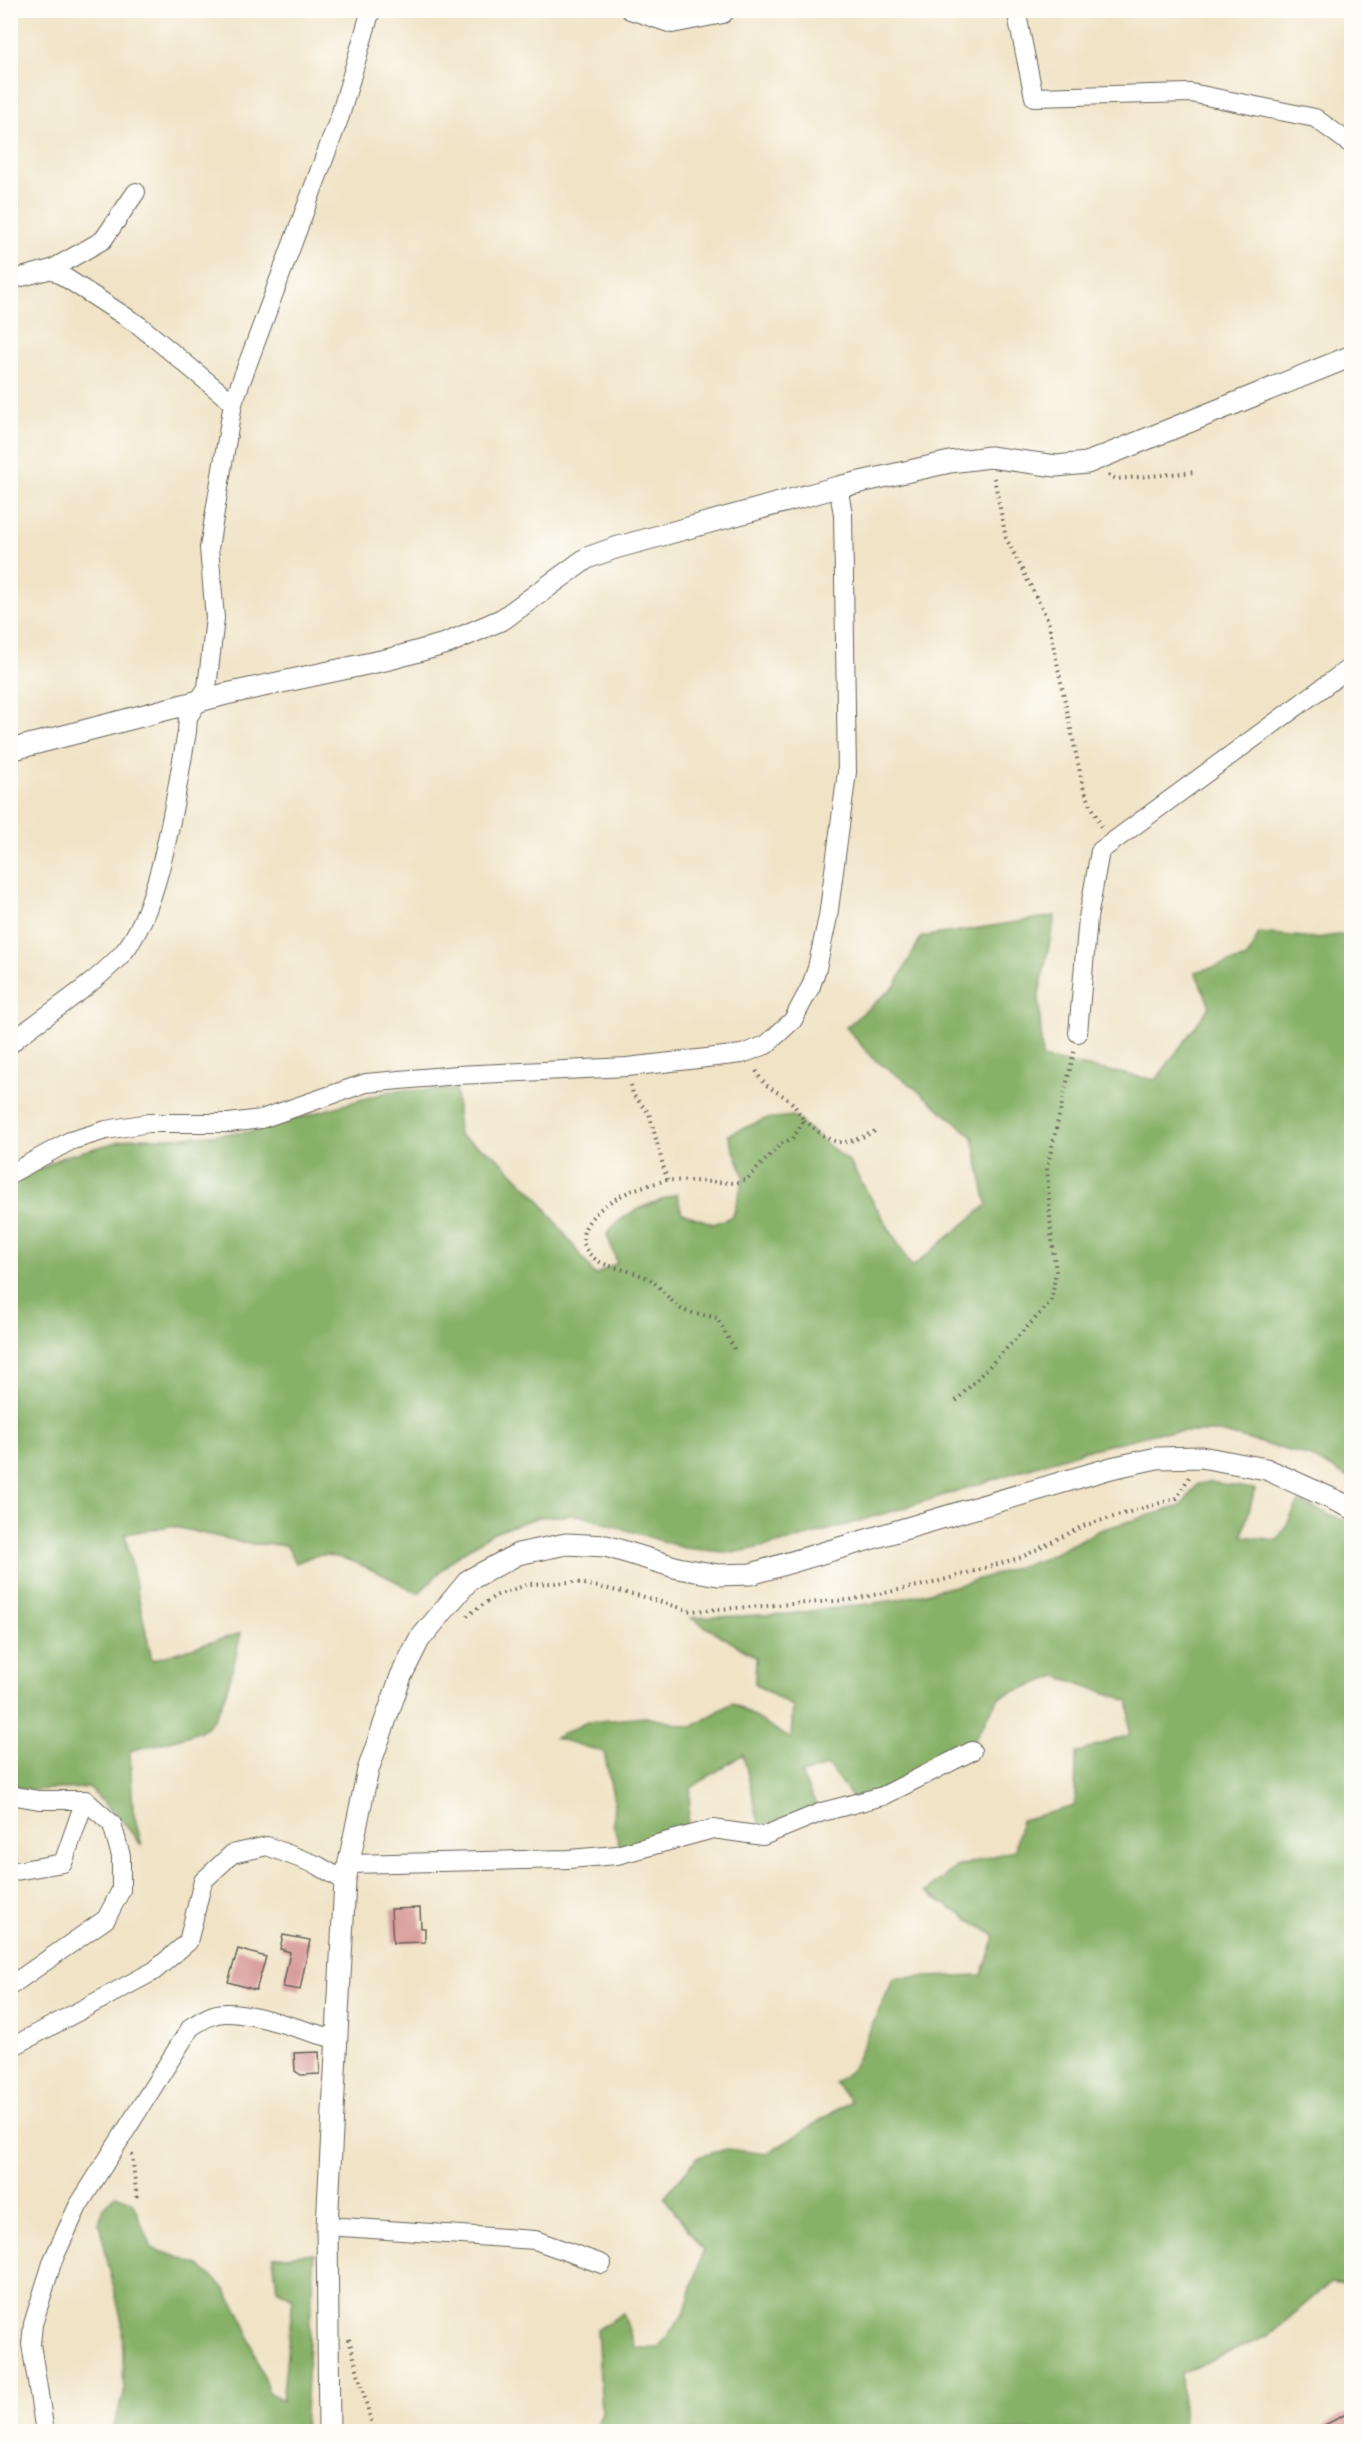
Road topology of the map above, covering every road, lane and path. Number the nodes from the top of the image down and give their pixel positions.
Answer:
1 (371, 10) edge
2 (630, 10) edge
3 (726, 10) edge
4 (1016, 10) edge
5 (1352, 145) edge
6 (136, 192) dead end
7 (52, 269) junction
8 (10, 280) edge
9 (1352, 356) edge
10 (233, 403) junction
11 (990, 457) junction
12 (1087, 463) junction
13 (1195, 472) dead end
14 (837, 487) junction
15 (1352, 666) edge
16 (198, 702) junction
17 (10, 750) edge
18 (1109, 844) junction
19 (1078, 1033) joint
20 (10, 1045) edge
21 (749, 1052) junction
22 (627, 1067) junction
23 (804, 1120) junction
24 (875, 1131) dead end
25 (10, 1174) edge
26 (667, 1180) junction
27 (736, 1352) dead end
28 (956, 1401) dead end
29 (1352, 1508) edge
30 (972, 1751) dead end
31 (10, 1795) edge
32 (84, 1800) junction
33 (10, 1872) edge
34 (347, 1872) junction
35 (10, 1986) edge
36 (336, 2039) junction
37 (10, 2048) edge
38 (129, 2123) junction
39 (137, 2200) dead end
40 (327, 2226) junction
41 (602, 2264) dead end
42 (328, 2316) junction
43 (45, 2432) edge
44 (329, 2432) edge
45 (374, 2432) edge

1 - 10 street
2 - 3 street
4 - 5 street
6 - 7 street
7 - 8 street
7 - 10 street
9 - 12 street
10 - 16 street
11 - 12 street
11 - 14 street
11 - 18 path
12 - 13 path
14 - 16 street
14 - 21 street
15 - 18 street
16 - 17 street
16 - 20 street
18 - 19 street
19 - 28 path
21 - 22 street
21 - 23 path
22 - 25 street
22 - 26 path
23 - 24 path
23 - 26 path
26 - 27 path
29 - 34 street
30 - 34 street
31 - 32 street
32 - 33 street
32 - 35 street
34 - 36 street
34 - 37 street
36 - 38 street
36 - 40 street
38 - 39 path
38 - 43 street
40 - 41 street
40 - 42 street
42 - 44 street
42 - 45 path

